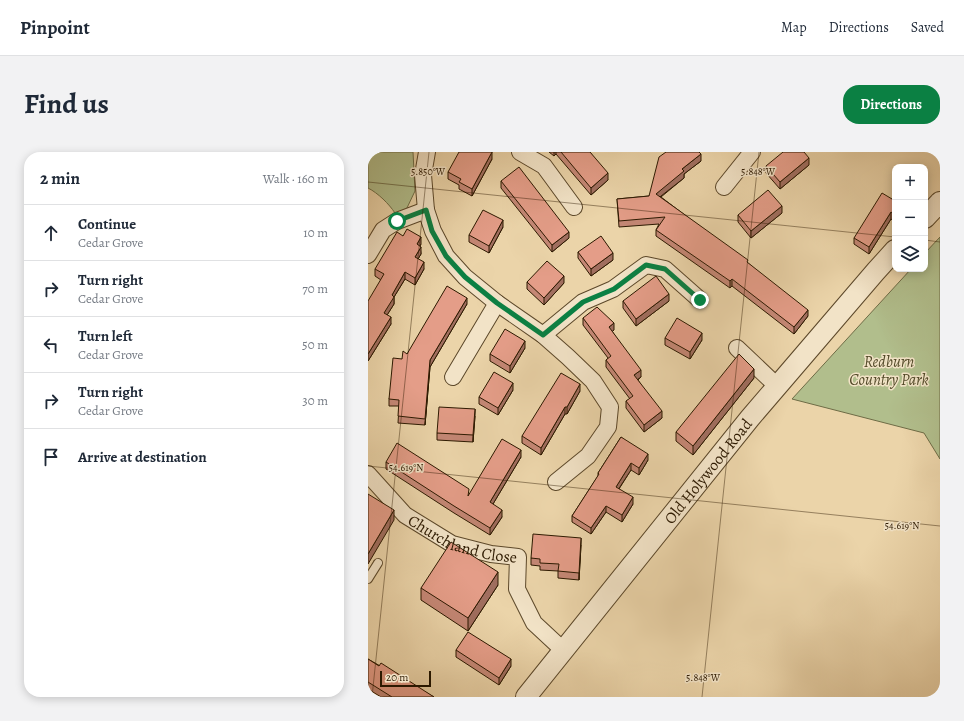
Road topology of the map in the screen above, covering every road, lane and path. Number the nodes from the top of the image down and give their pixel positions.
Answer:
1 (427, 152) edge
2 (520, 152) edge
3 (752, 152) edge
4 (724, 187) dead end
5 (940, 202) edge
6 (574, 207) dead end
7 (426, 210) junction
8 (928, 215) edge
9 (892, 253) edge
10 (368, 255) edge
11 (700, 300) dead end
12 (497, 303) junction
13 (543, 335) junction
14 (737, 348) dead end
15 (453, 377) dead end
16 (777, 386) junction
17 (368, 474) edge
18 (556, 482) dead end
19 (378, 563) dead end
20 (368, 579) edge
21 (563, 650) junction
22 (526, 697) edge

1 - 7 street
2 - 6 street
3 - 4 street
5 - 8 street
7 - 10 street
7 - 12 street
9 - 16 street, Old Holywood Road
11 - 13 street
12 - 13 street
12 - 15 street
13 - 18 street
14 - 16 street
16 - 21 street, Old Holywood Road
17 - 21 street, Churchland Close
19 - 20 lane
21 - 22 street, Old Holywood Road

